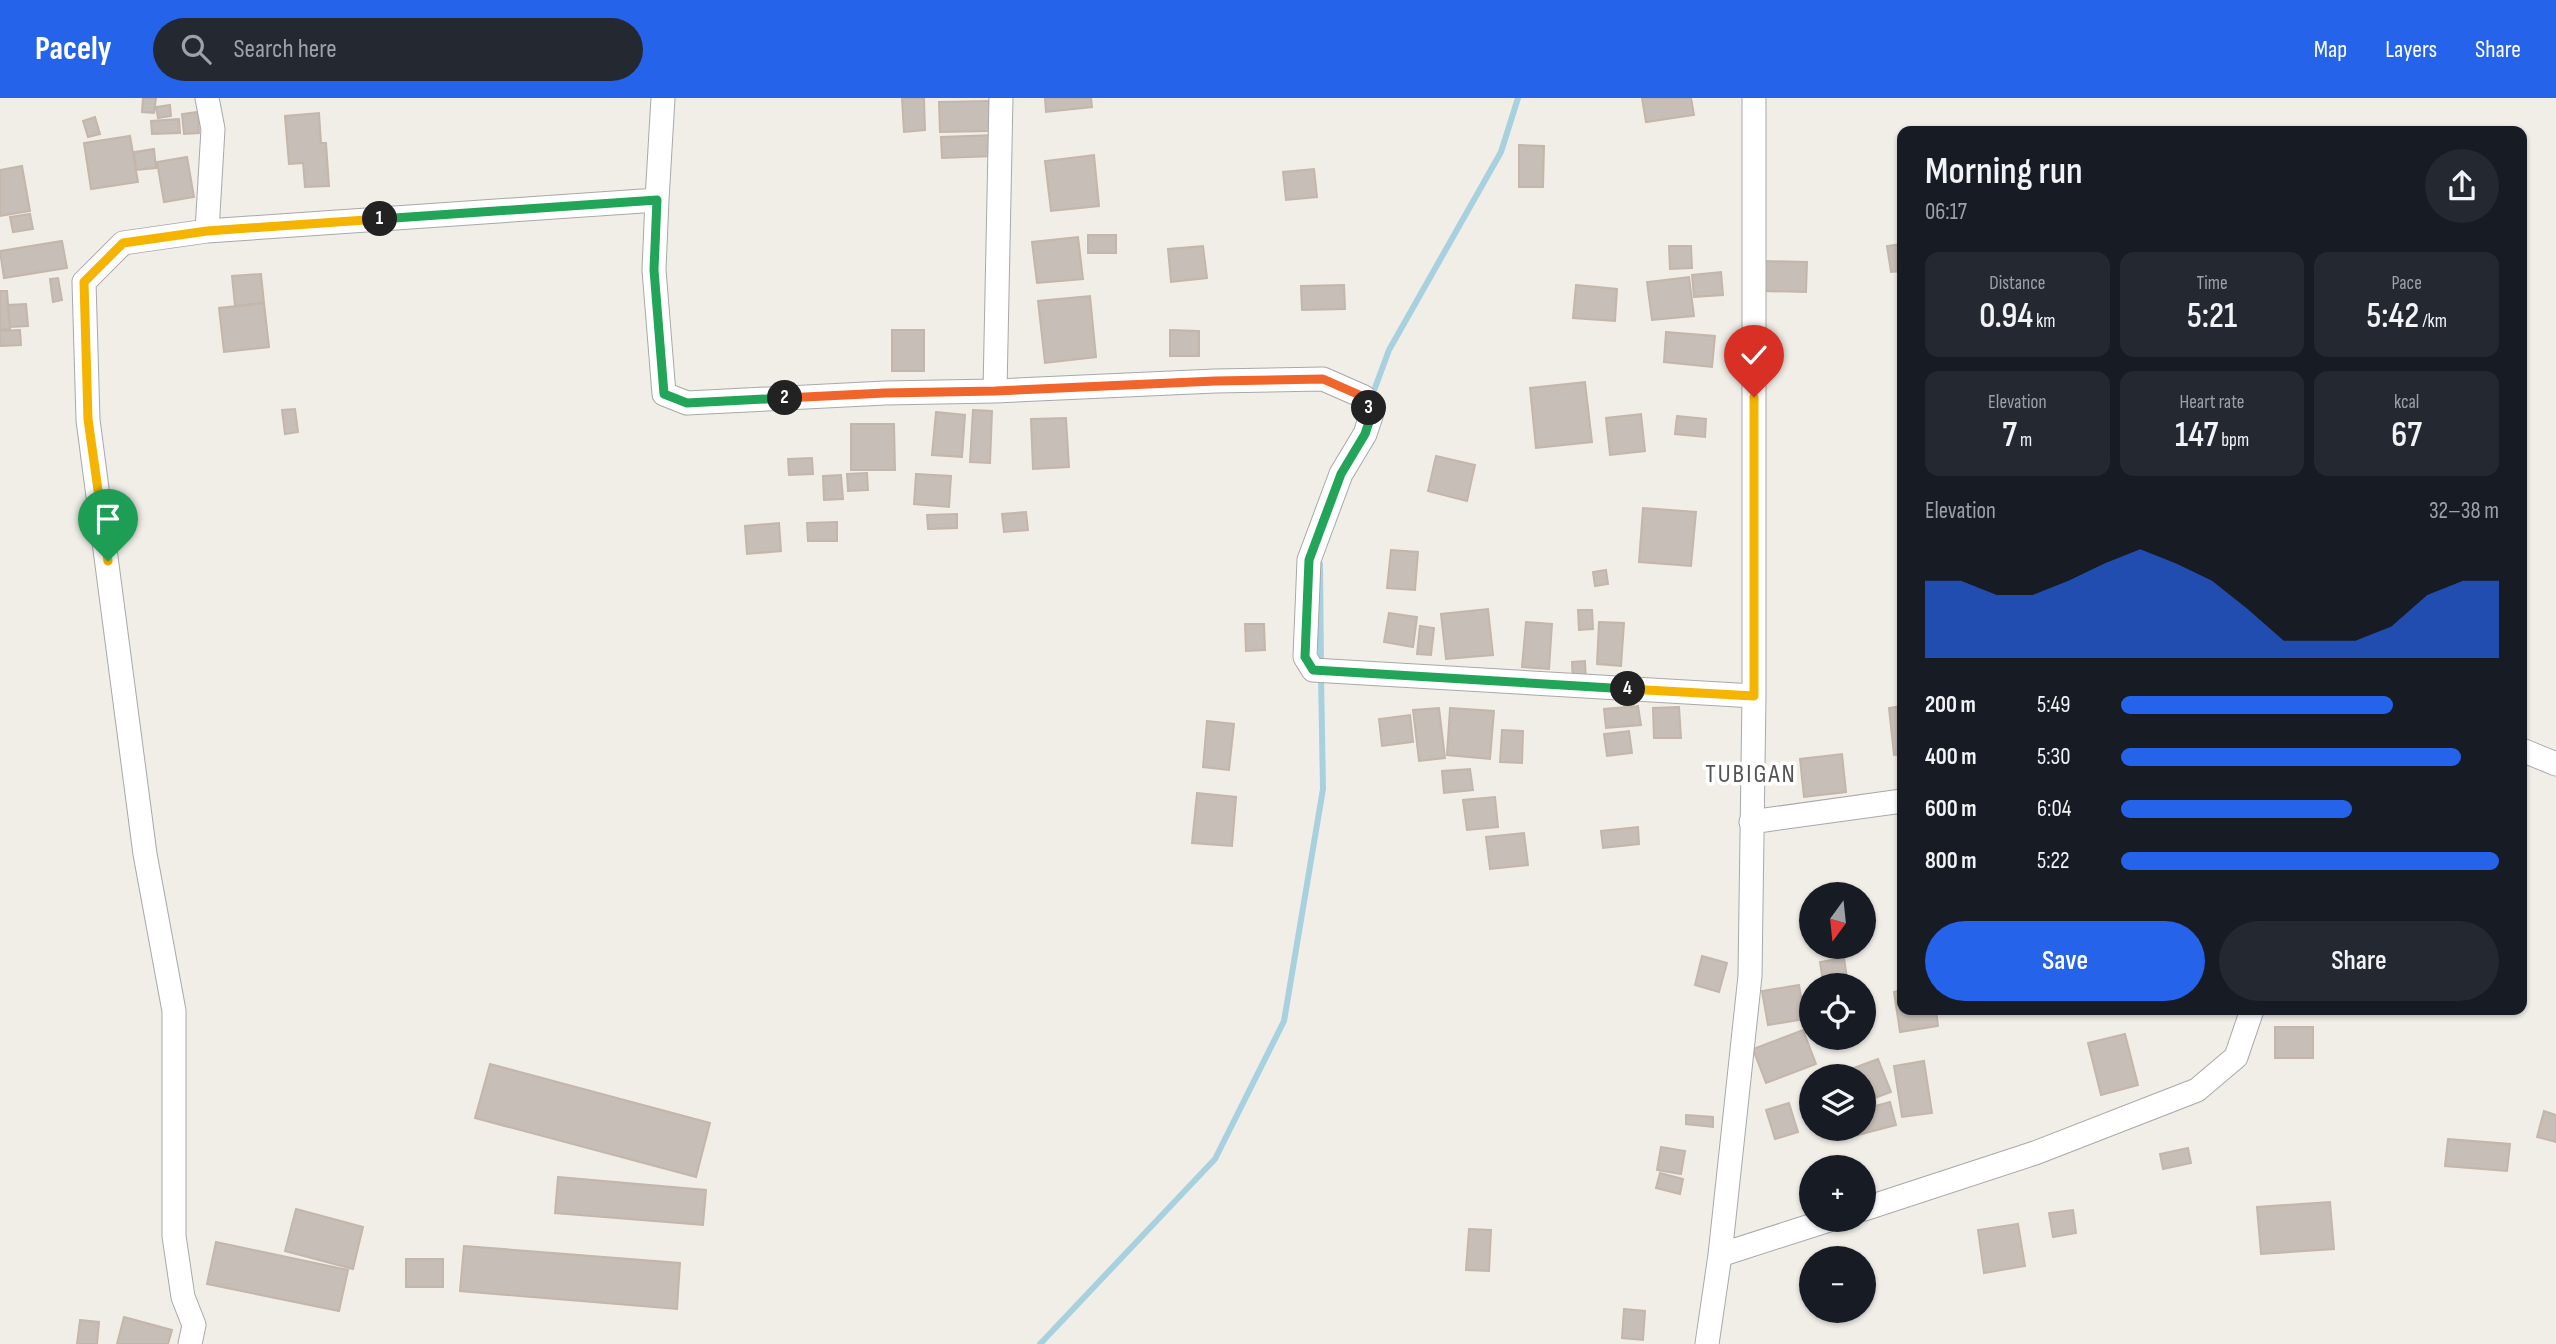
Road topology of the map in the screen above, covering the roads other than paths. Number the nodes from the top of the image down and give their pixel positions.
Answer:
1 (207, 98) edge
2 (663, 98) edge
3 (1001, 98) edge
4 (1754, 98) edge
5 (657, 200) junction
6 (207, 231) junction
7 (995, 391) junction
8 (1754, 696) junction
9 (2527, 752) edge
10 (2556, 764) edge
11 (1897, 802) edge
12 (1751, 822) junction
13 (2250, 1015) edge
14 (1876, 1205) edge
15 (1799, 1230) edge
16 (1720, 1255) junction
17 (190, 1344) edge
18 (1707, 1344) edge

1 - 6 street
2 - 5 street
3 - 7 street
4 - 8 street
5 - 6 street
5 - 7 street
6 - 17 street
7 - 8 street
8 - 12 street
9 - 10 street
11 - 12 street
12 - 16 street
13 - 14 street
15 - 16 street
16 - 18 street

